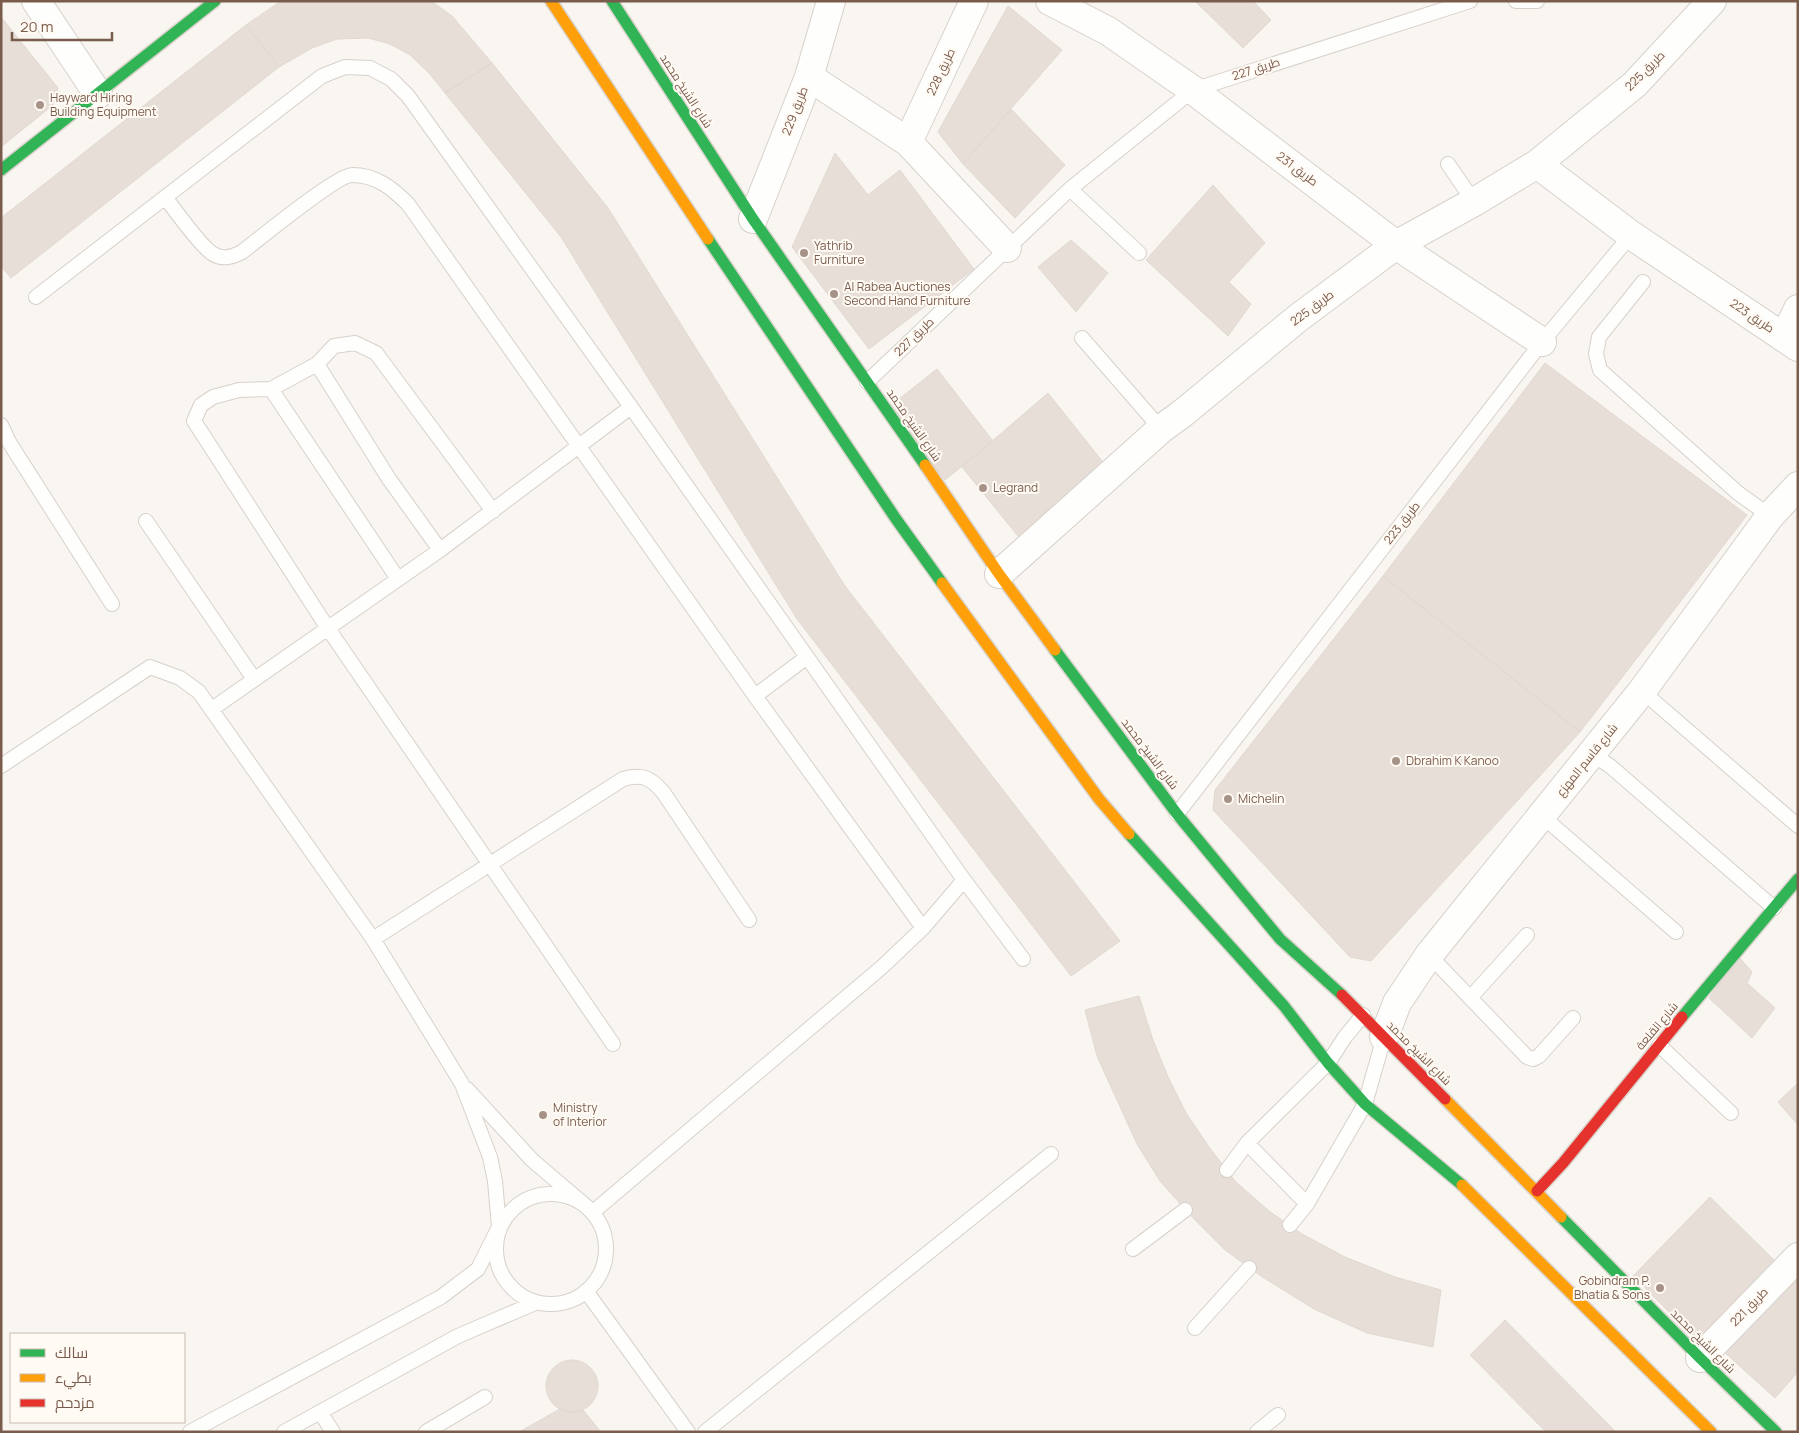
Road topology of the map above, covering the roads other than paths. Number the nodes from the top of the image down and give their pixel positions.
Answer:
1 (36, 1) edge
2 (215, 1) edge
3 (551, 1) edge
4 (612, 1) edge
5 (831, 1) edge
6 (974, 1) edge
7 (1050, 1) edge
8 (1470, 1) edge
9 (1516, 1) edge
10 (1537, 1) edge
11 (1712, 1) edge
12 (809, 77) junction
13 (1193, 90) junction
14 (98, 94) junction
15 (908, 142) junction
16 (1448, 164) dead end
17 (1537, 164) junction
18 (1, 170) edge
19 (1070, 189) junction
20 (165, 197) junction
21 (1474, 202) junction
22 (753, 219) junction
23 (1631, 235) junction
24 (1396, 245) junction
25 (1007, 248) junction
26 (1139, 253) dead end
27 (1643, 282) dead end
28 (36, 297) dead end
29 (1798, 309) edge
30 (1082, 338) dead end
31 (1542, 342) junction
32 (1791, 343) edge
33 (317, 364) junction
34 (867, 382) junction
35 (271, 389) junction
36 (631, 407) junction
37 (1, 424) edge
38 (1161, 429) junction
39 (578, 445) junction
40 (1798, 486) edge
41 (493, 511) junction
42 (1770, 516) junction
43 (146, 521) dead end
44 (440, 550) junction
45 (998, 574) junction
46 (398, 579) junction
47 (112, 604) dead end
48 (327, 627) junction
49 (807, 657) junction
50 (254, 679) junction
51 (1642, 691) junction
52 (755, 696) junction
53 (212, 709) junction
54 (1592, 754) junction
55 (1, 766) edge
56 (1177, 814) junction
57 (1542, 816) junction
58 (1798, 826) edge
59 (488, 865) junction
60 (1798, 879) edge
61 (964, 880) junction
62 (1774, 908) junction
63 (749, 920) dead end
64 (923, 928) junction
65 (1676, 932) dead end
66 (1527, 935) dead end
67 (373, 939) junction
68 (1429, 955) junction
69 (1023, 959) dead end
70 (1470, 998) junction
71 (1363, 1015) junction
72 (1573, 1018) dead end
73 (1384, 1037) junction
74 (613, 1044) dead end
75 (1658, 1045) junction
76 (1328, 1063) junction
77 (462, 1084) junction
78 (1365, 1104) junction
79 (1732, 1113) dead end
80 (1247, 1143) junction
81 (1051, 1154) dead end
82 (1227, 1170) dead end
83 (1537, 1191) junction
84 (1307, 1204) junction
85 (1185, 1210) dead end
86 (593, 1212) junction
87 (1290, 1225) dead end
88 (500, 1228) junction
89 (1133, 1249) dead end
90 (1798, 1256) edge
91 (1249, 1268) dead end
92 (586, 1291) junction
93 (535, 1303) junction
94 (1195, 1328) dead end
95 (1700, 1358) junction
96 (485, 1397) dead end
97 (320, 1412) junction
98 (1278, 1415) dead end
99 (190, 1432) edge
100 (284, 1432) edge
101 (333, 1432) edge
102 (426, 1432) edge
103 (688, 1432) edge
104 (705, 1432) edge
105 (1257, 1432) edge
106 (1711, 1432) edge
107 (1776, 1432) edge

1 - 14 street
2 - 14 main road
3 - 76 main road
4 - 22 main road, شارع الشيخ محمد
5 - 12 street, طريق 229
6 - 15 street, طريق 228
7 - 13 street, طريق 231
8 - 13 lane, طريق 227
9 - 10 lane
11 - 17 street, طريق 225
12 - 15 street
12 - 22 street, طريق 229
13 - 19 lane, طريق 227
13 - 24 street, طريق 231
14 - 18 main road
15 - 25 street
16 - 21 lane
17 - 21 street, طريق 225
17 - 23 street, طريق 223
19 - 25 lane, طريق 227
19 - 26 lane
20 - 28 lane
20 - 36 lane
20 - 39 lane
21 - 24 street, طريق 225
22 - 34 main road, شارع الشيخ محمد
23 - 31 lane, طريق 223
23 - 32 street, طريق 223
24 - 31 street, طريق 231
24 - 38 street, طريق 225
25 - 34 lane, طريق 227
27 - 42 lane
29 - 32 street
30 - 38 lane
31 - 56 lane, طريق 223
33 - 35 lane
33 - 41 lane
33 - 44 lane
34 - 45 main road, شارع الشيخ محمد
35 - 46 lane
35 - 48 lane
36 - 39 lane
36 - 49 lane
37 - 47 lane
38 - 45 street, طريق 225
39 - 41 lane
39 - 52 lane
40 - 42 street, شارع قاسم المهزع
41 - 44 lane
42 - 51 street, شارع قاسم المهزع
43 - 50 lane
44 - 46 lane
45 - 56 main road, شارع الشيخ محمد
46 - 48 lane
48 - 50 lane
48 - 59 lane
49 - 52 lane
49 - 61 lane
50 - 53 lane
51 - 54 street, شارع قاسم المهزع
51 - 58 lane
52 - 64 lane
53 - 55 lane
53 - 67 lane
54 - 57 street, شارع قاسم المهزع
54 - 62 lane
56 - 71 main road, شارع الشيخ محمد
57 - 65 lane
57 - 68 street, شارع قاسم المهزع
59 - 63 lane
59 - 67 lane
59 - 74 lane
60 - 62 main road, شارع القلعة
61 - 64 lane
61 - 69 lane
62 - 75 main road, شارع القلعة
64 - 86 lane
66 - 70 lane
67 - 77 lane
68 - 70 lane
68 - 73 street, شارع قاسم المهزع
70 - 72 lane
71 - 73 main road, شارع الشيخ محمد
71 - 76 lane
73 - 78 lane
73 - 83 main road, شارع الشيخ محمد
75 - 79 lane
75 - 83 main road, شارع القلعة
76 - 78 main road
76 - 80 lane
77 - 86 lane
77 - 88 lane
78 - 84 lane
78 - 106 main road
80 - 82 lane
80 - 84 lane
81 - 104 lane
83 - 95 main road, شارع الشيخ محمد
84 - 87 lane
85 - 89 lane
86 - 88 lane
86 - 92 lane
88 - 93 lane
88 - 99 lane
90 - 95 street, طريق 221
91 - 94 lane
92 - 93 lane
92 - 103 lane
93 - 97 lane
95 - 107 main road, شارع الشيخ محمد
96 - 102 lane
97 - 100 lane
97 - 101 lane
98 - 105 lane

